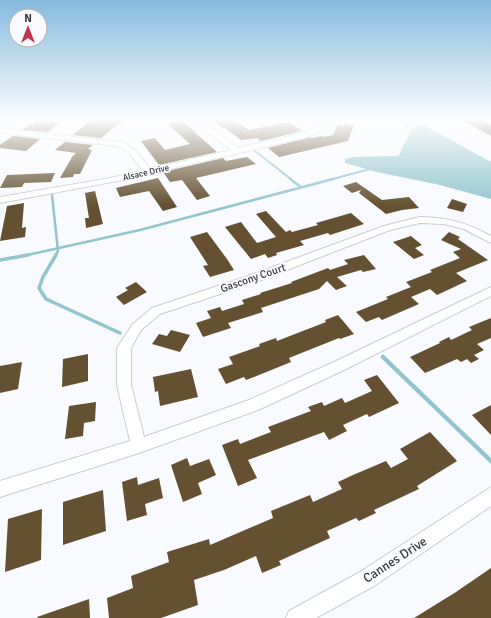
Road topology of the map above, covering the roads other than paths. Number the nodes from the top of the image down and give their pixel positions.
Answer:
1 (125, 147) edge
2 (231, 147) edge
3 (254, 147) edge
4 (237, 151) junction
5 (149, 173) junction
6 (0, 200) edge
7 (491, 240) edge
8 (491, 291) edge
9 (139, 446) junction
10 (0, 489) edge
11 (491, 496) edge
12 (296, 618) edge

1 - 5 street
2 - 4 street
3 - 4 street, Alsace Drive
4 - 5 street, Alsace Drive
5 - 6 street, Alsace Drive
7 - 9 street, Gascony Court
8 - 9 street
9 - 10 street
11 - 12 street, Cannes Drive

